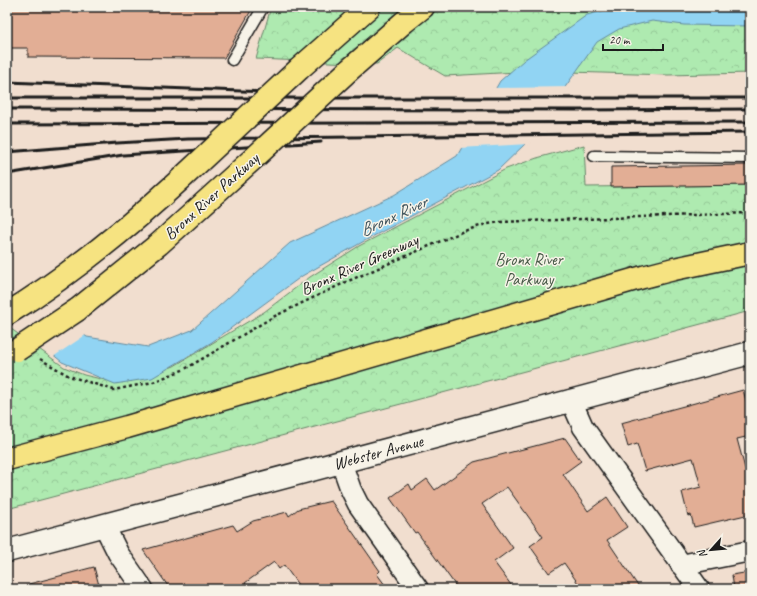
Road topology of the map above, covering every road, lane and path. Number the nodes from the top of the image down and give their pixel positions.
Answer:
1 (263, 7) edge
2 (369, 7) edge
3 (423, 7) edge
4 (232, 60) dead end
5 (594, 156) dead end
6 (750, 158) edge
7 (750, 213) edge
8 (750, 253) edge
9 (7, 314) edge
10 (750, 353) edge
11 (19, 354) edge
12 (571, 400) junction
13 (7, 460) edge
14 (341, 462) junction
15 (104, 525) junction
16 (7, 551) edge
17 (750, 551) edge
18 (682, 565) junction
19 (142, 589) edge
20 (418, 589) edge
21 (699, 589) edge

1 - 4 lane
2 - 9 highway, Bronx River Parkway, bridge
3 - 11 highway, Bronx River Parkway, bridge
5 - 6 lane
7 - 11 path, Bronx River Greenway
8 - 13 highway
10 - 12 main road, Webster Avenue
12 - 14 main road, Webster Avenue
12 - 18 street
14 - 15 main road, Webster Avenue
14 - 20 street
15 - 16 main road, Webster Avenue
15 - 19 street
17 - 18 street
18 - 21 street

